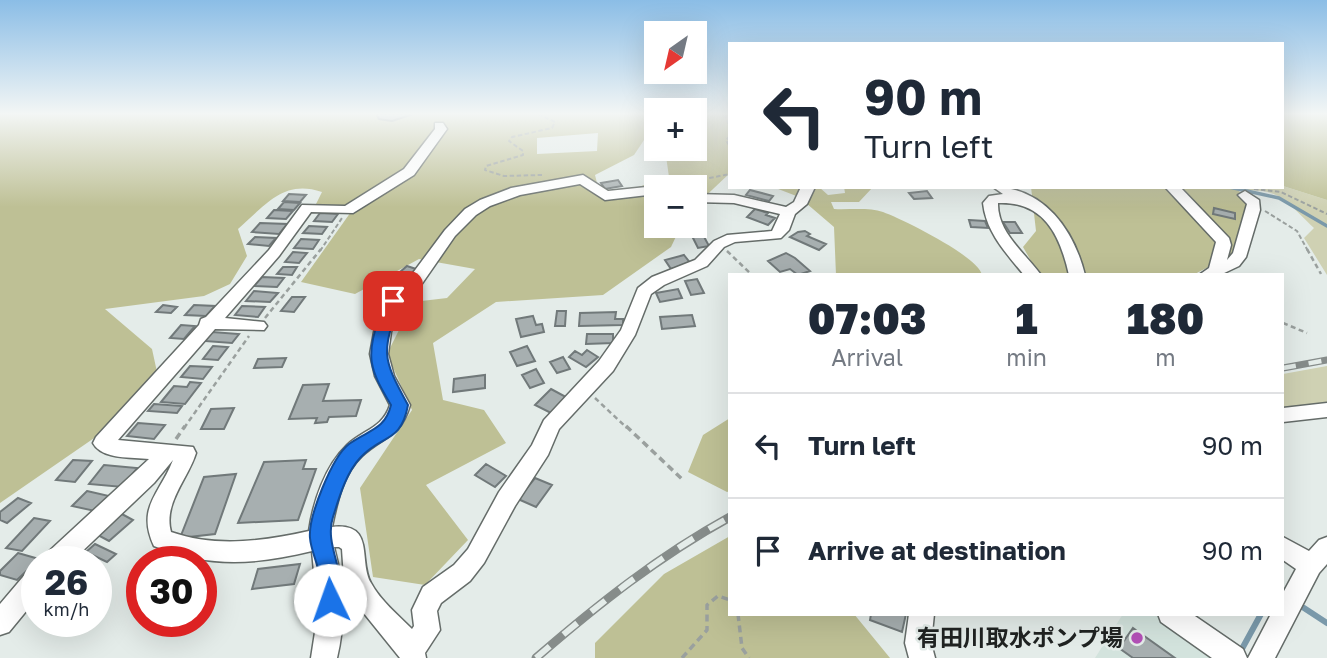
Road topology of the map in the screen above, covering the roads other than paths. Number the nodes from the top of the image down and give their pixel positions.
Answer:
1 (429, 145) edge
2 (807, 189) edge
3 (1003, 189) edge
4 (1174, 189) edge
5 (644, 191) edge
6 (1248, 196) edge
7 (707, 198) edge
8 (1019, 198) junction
9 (788, 212) junction
10 (1031, 273) edge
11 (1077, 273) edge
12 (1212, 273) edge
13 (207, 323) junction
14 (258, 326) dead end
15 (1327, 410) edge
16 (1284, 415) edge
17 (168, 452) junction
18 (320, 539) junction
19 (71, 546) edge
20 (1284, 547) edge
21 (1319, 556) edge
22 (21, 598) edge
23 (922, 616) edge
24 (1173, 616) edge
25 (0, 623) edge
26 (413, 653) edge
27 (1232, 656) edge
28 (324, 658) edge
29 (922, 658) edge
30 (1261, 658) edge

1 - 13 street
2 - 9 street
3 - 8 street
4 - 12 street
5 - 18 street
6 - 12 street
7 - 9 street
8 - 10 street
8 - 11 street
9 - 26 street
13 - 14 street
13 - 17 street
15 - 16 street
17 - 18 street
17 - 19 street
18 - 26 street
18 - 28 street
20 - 21 street
21 - 30 street
22 - 25 street
23 - 29 street
24 - 27 street

